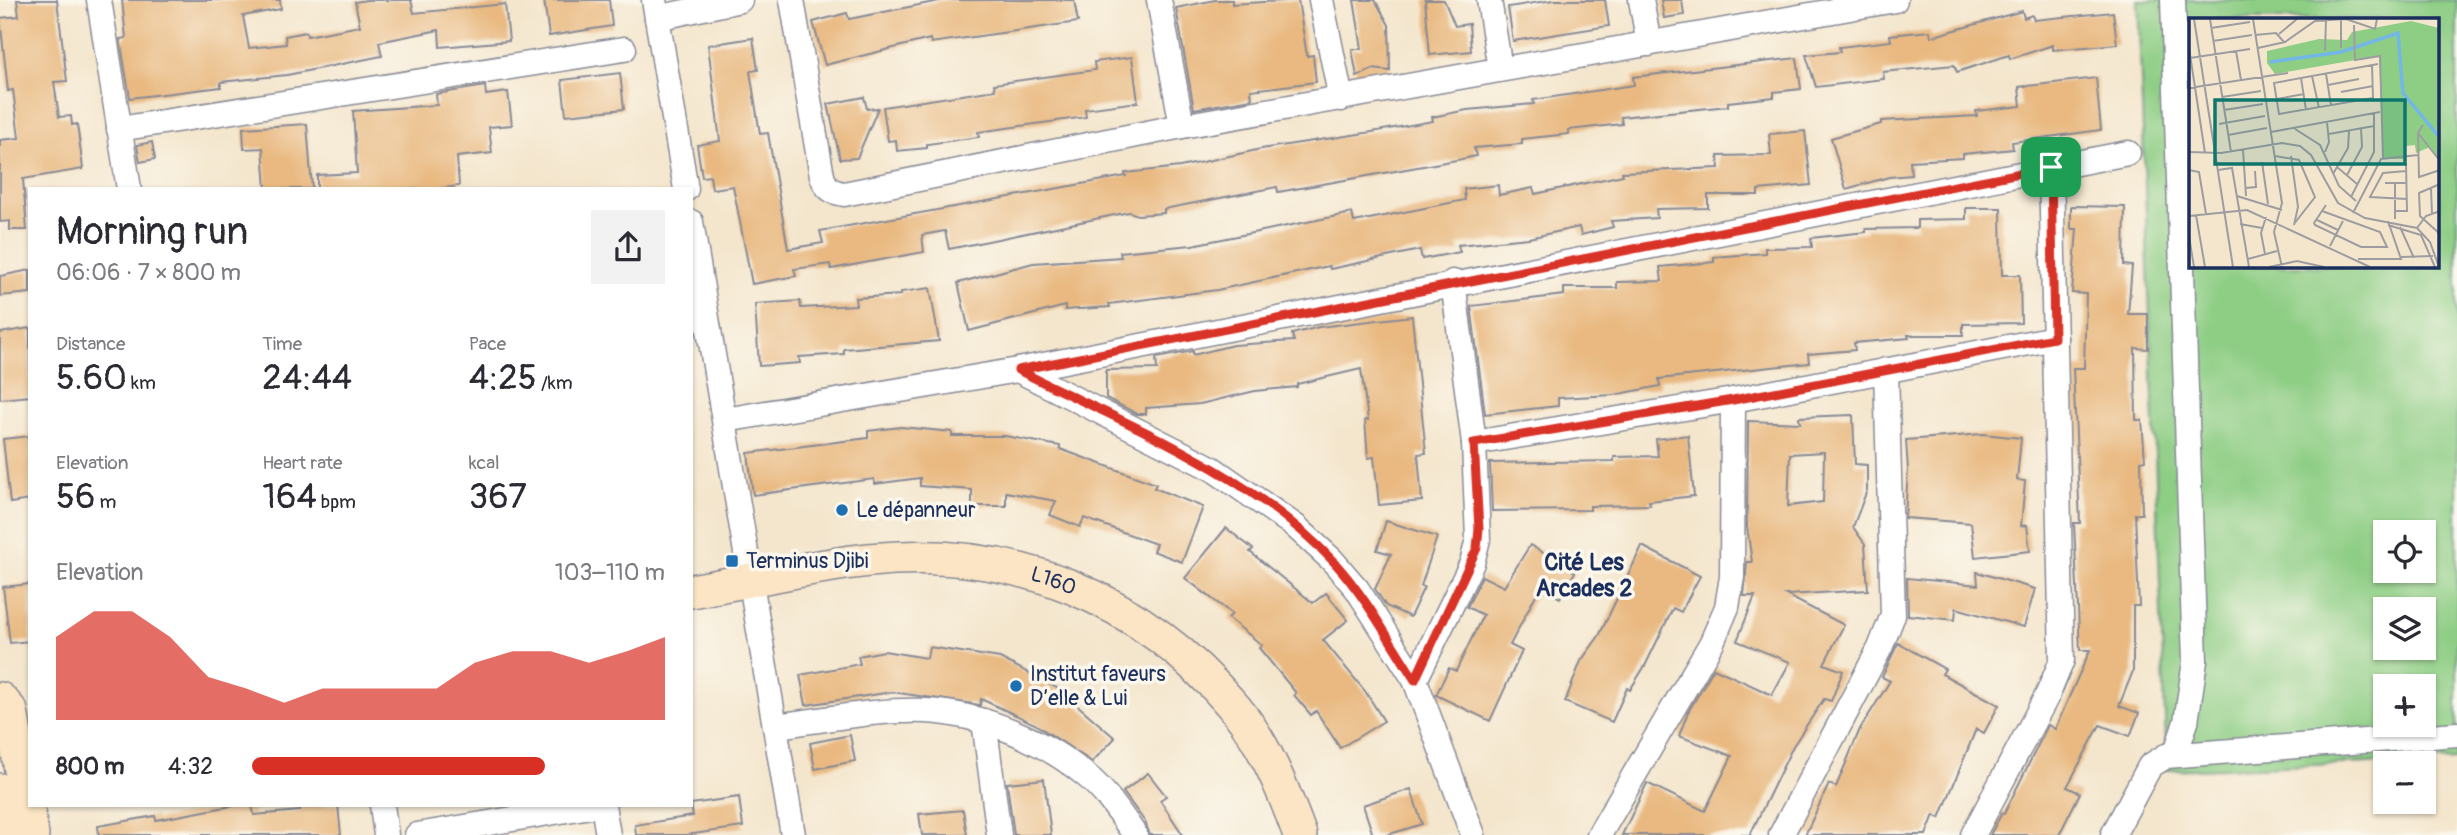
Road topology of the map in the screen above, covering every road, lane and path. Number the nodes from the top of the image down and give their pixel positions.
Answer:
1 (99, 0) edge
2 (740, 0) edge
3 (792, 0) edge
4 (1159, 0) edge
5 (1321, 0) edge
6 (1489, 0) edge
7 (1641, 0) edge
8 (1895, 0) edge
9 (2173, 0) edge
10 (655, 9) edge
11 (1649, 44) junction
12 (624, 49) dead end
13 (1500, 69) junction
14 (1341, 99) junction
15 (1182, 126) junction
16 (119, 129) junction
17 (2128, 152) dead end
18 (2051, 167) junction
19 (129, 187) edge
20 (686, 187) edge
21 (693, 234) edge
22 (1453, 282) junction
23 (2054, 338) junction
24 (1018, 370) junction
25 (1886, 370) junction
26 (1733, 400) junction
27 (725, 420) junction
28 (1474, 443) junction
29 (752, 581) junction
30 (693, 590) edge
31 (1415, 680) junction
32 (28, 692) edge
33 (0, 697) edge
34 (984, 721) junction
35 (776, 726) junction
36 (2457, 734) edge
37 (2175, 755) junction
38 (0, 790) edge
39 (382, 807) edge
40 (585, 807) edge
41 (603, 807) edge
42 (7, 835) edge
43 (32, 835) edge
44 (386, 835) edge
45 (417, 835) edge
46 (608, 835) edge
47 (793, 835) edge
48 (999, 835) edge
49 (1135, 835) edge
50 (1300, 835) edge
51 (1473, 835) edge
52 (1599, 835) edge
53 (1782, 835) edge
54 (1973, 835) edge
55 (2113, 835) edge

1 - 16 street
2 - 10 street
3 - 15 street
4 - 15 street
5 - 14 street
6 - 13 street
7 - 11 street
8 - 11 street
9 - 37 street
10 - 20 street
11 - 13 street
12 - 16 street
13 - 14 street
14 - 15 street
16 - 19 street
17 - 18 street
18 - 22 street
18 - 23 street
21 - 27 street
22 - 24 street
22 - 28 street
23 - 25 street
23 - 54 street
24 - 27 street
24 - 31 street
25 - 26 street
25 - 53 street
26 - 28 street
26 - 52 street
27 - 29 street
28 - 31 street
29 - 30 street, L160
29 - 35 street
29 - 50 street, L160
31 - 51 street
32 - 33 street
33 - 43 street
34 - 35 street
34 - 48 street
34 - 49 street
35 - 47 street
36 - 37 street
37 - 55 street
38 - 42 street
39 - 44 street
40 - 45 street
41 - 46 street

